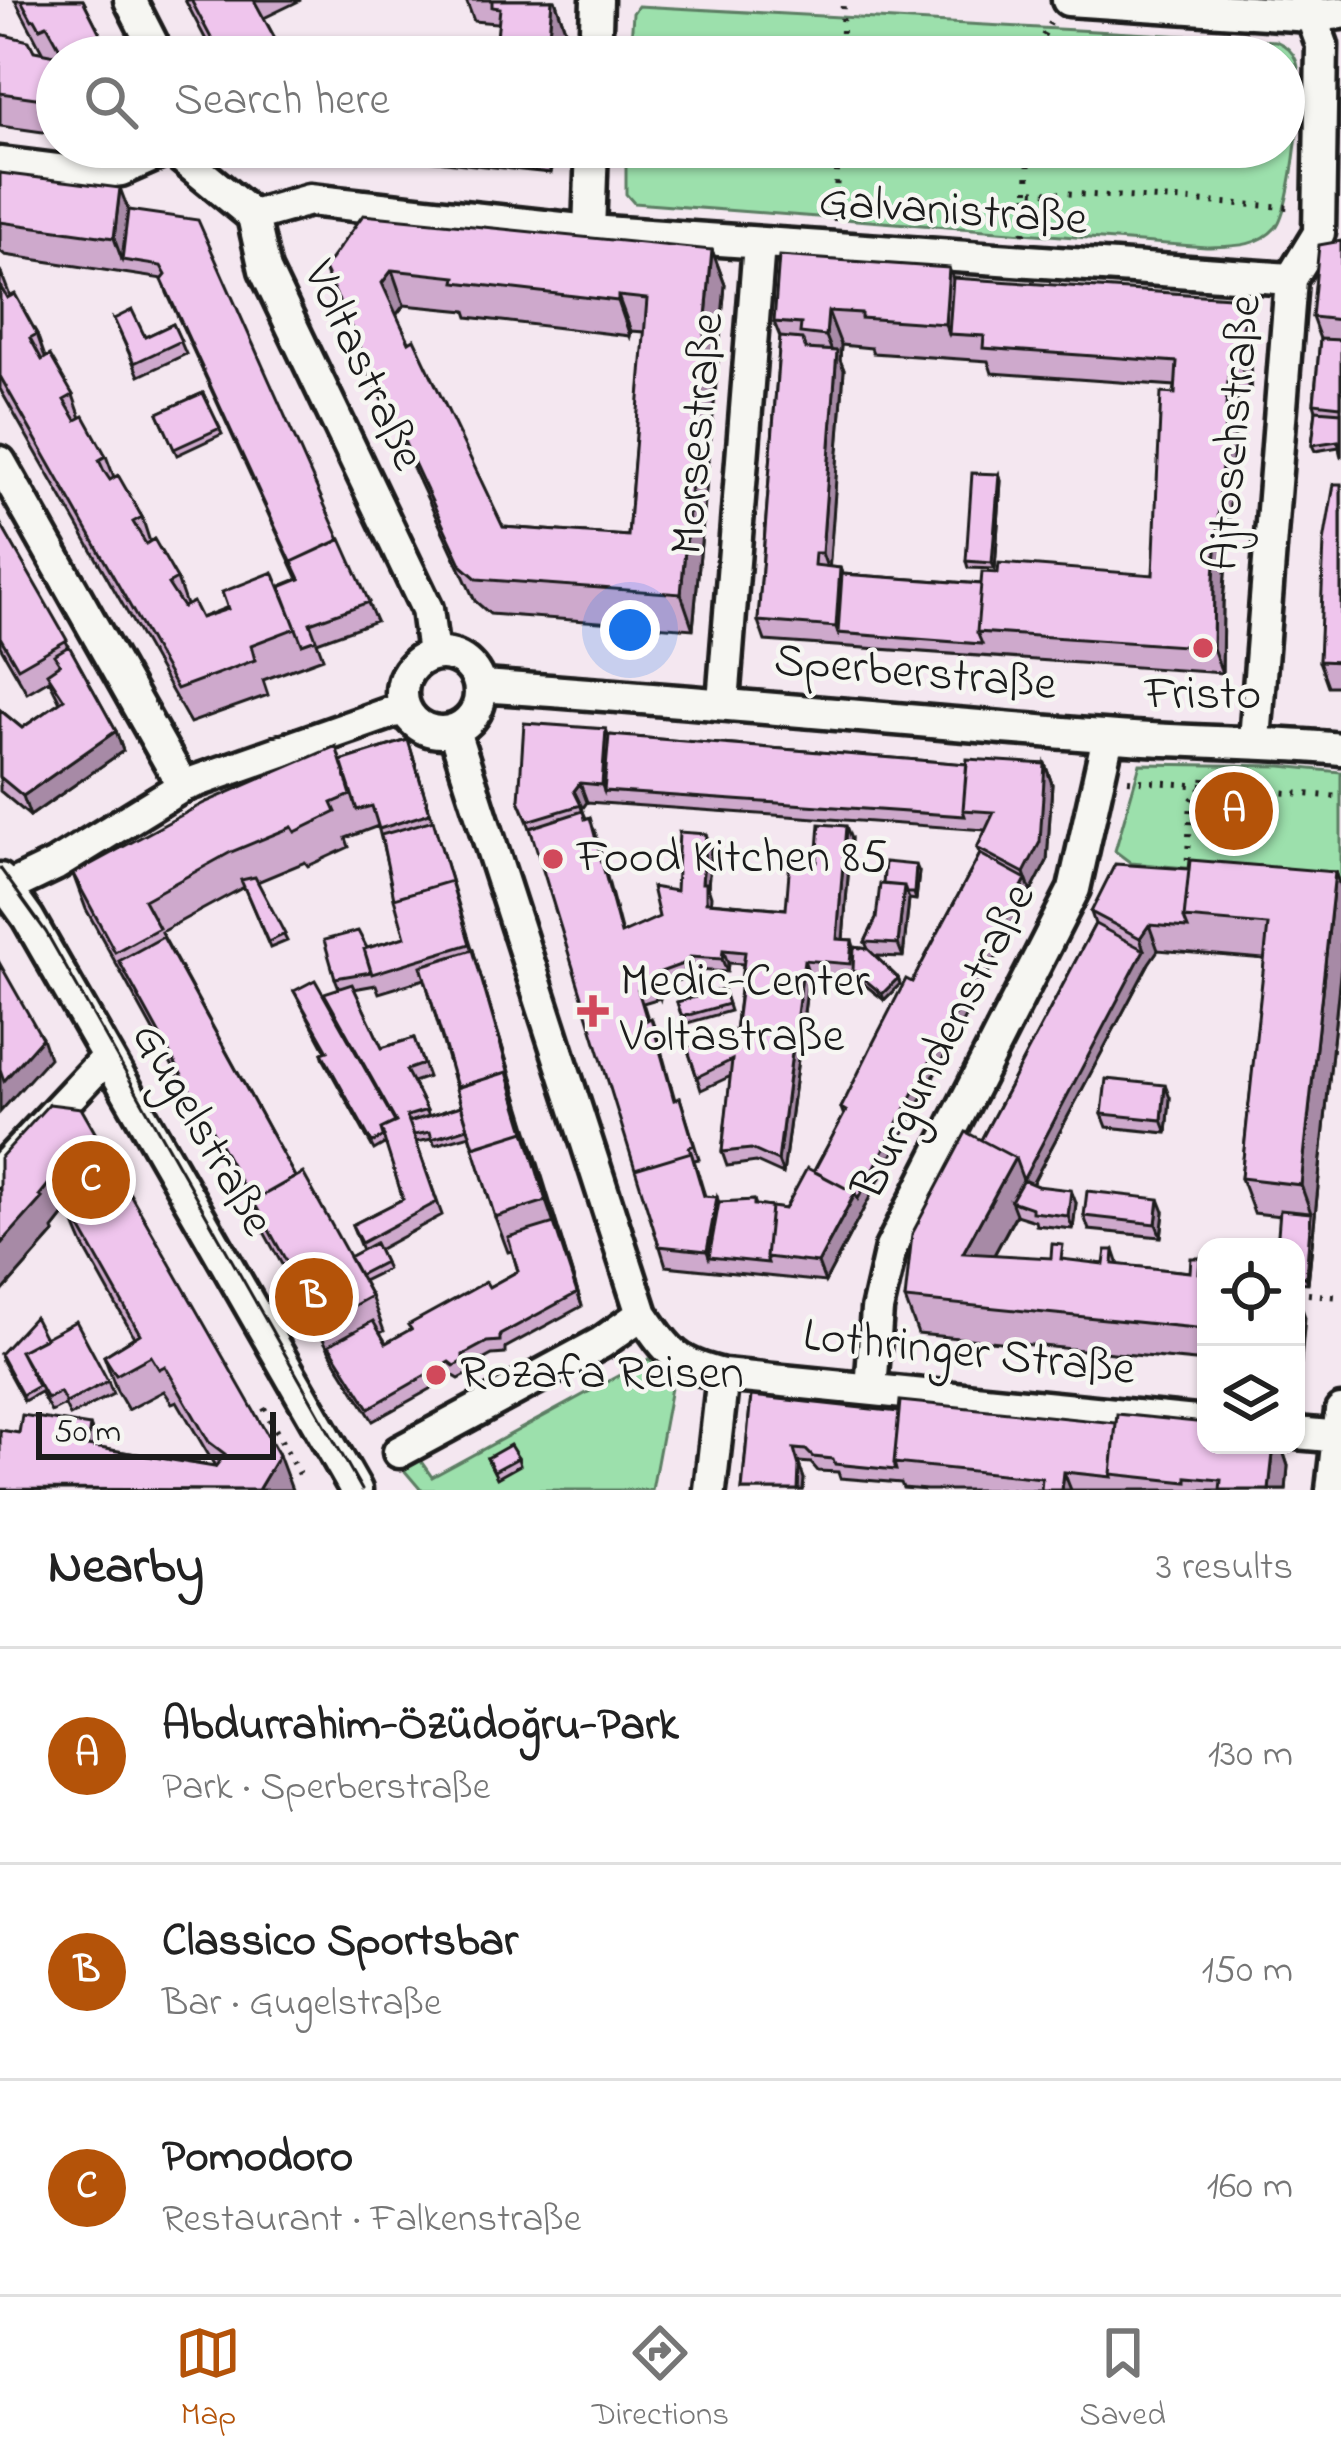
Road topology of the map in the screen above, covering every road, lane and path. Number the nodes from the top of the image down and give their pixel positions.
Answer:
1 (130, 0) edge
2 (597, 0) edge
3 (843, 0) edge
4 (1061, 9) edge
5 (1319, 10) edge
6 (148, 36) edge
7 (596, 36) edge
8 (842, 36) edge
9 (1045, 36) edge
10 (0, 163) edge
11 (36, 168) edge
12 (40, 168) edge
13 (125, 168) edge
14 (194, 168) edge
15 (591, 168) edge
16 (837, 168) edge
17 (1029, 168) edge
18 (1028, 191) junction
19 (253, 216) junction
20 (589, 231) junction
21 (1330, 234) edge
22 (760, 244) junction
23 (834, 249) junction
24 (1022, 261) junction
25 (1291, 279) junction
26 (0, 462) edge
27 (433, 654) junction
28 (481, 686) junction
29 (723, 702) junction
30 (404, 708) junction
31 (454, 731) junction
32 (1108, 737) junction
33 (1208, 740) junction
34 (1256, 740) junction
35 (1341, 749) edge
36 (1101, 777) junction
37 (184, 786) junction
38 (1204, 786) junction
39 (1341, 797) edge
40 (1186, 875) edge
41 (4, 884) edge
42 (106, 1057) junction
43 (0, 1172) edge
44 (1305, 1294) edge
45 (1341, 1298) edge
46 (642, 1314) junction
47 (723, 1375) junction
48 (871, 1389) junction
49 (264, 1408) dead end
50 (1197, 1423) edge
51 (1340, 1428) edge
52 (1305, 1432) edge
53 (400, 1452) dead end
54 (304, 1482) dead end
55 (356, 1490) edge
56 (710, 1490) edge
57 (1332, 1490) edge

1 - 6 street
2 - 7 street
3 - 8 path
4 - 5 street
4 - 9 path
5 - 21 street
10 - 11 street
12 - 13 street
14 - 19 street, Voltastraße
15 - 20 street
16 - 23 path
17 - 18 path
18 - 21 path
18 - 24 path
19 - 20 street, Galvanistraße
19 - 27 street, Voltastraße
20 - 22 street, Galvanistraße
21 - 25 street, Ajtoschstraße
22 - 23 street, Galvanistraße
22 - 29 street, Morsestraße
23 - 24 street, Galvanistraße
24 - 25 street, Galvanistraße
25 - 34 street, Ajtoschstraße
26 - 37 street
27 - 28 street
27 - 30 street
28 - 29 street, Sperberstraße
28 - 31 street
29 - 32 street, Sperberstraße
30 - 31 street
30 - 37 street
31 - 46 street
32 - 33 street, Sperberstraße
32 - 36 street, Burgundenstraße
33 - 34 street, Sperberstraße
33 - 38 path
34 - 35 street, Sperberstraße
36 - 38 path
36 - 48 street, Burgundenstraße
37 - 41 street
38 - 39 path
38 - 40 path
41 - 42 street, Gugelstraße
42 - 43 street
42 - 55 street, Gugelstraße
44 - 45 path
46 - 47 street
46 - 53 street
47 - 48 street, Lothringer Straße
47 - 56 street
48 - 50 street, Lothringer Straße
49 - 54 path
51 - 52 street
51 - 57 street

